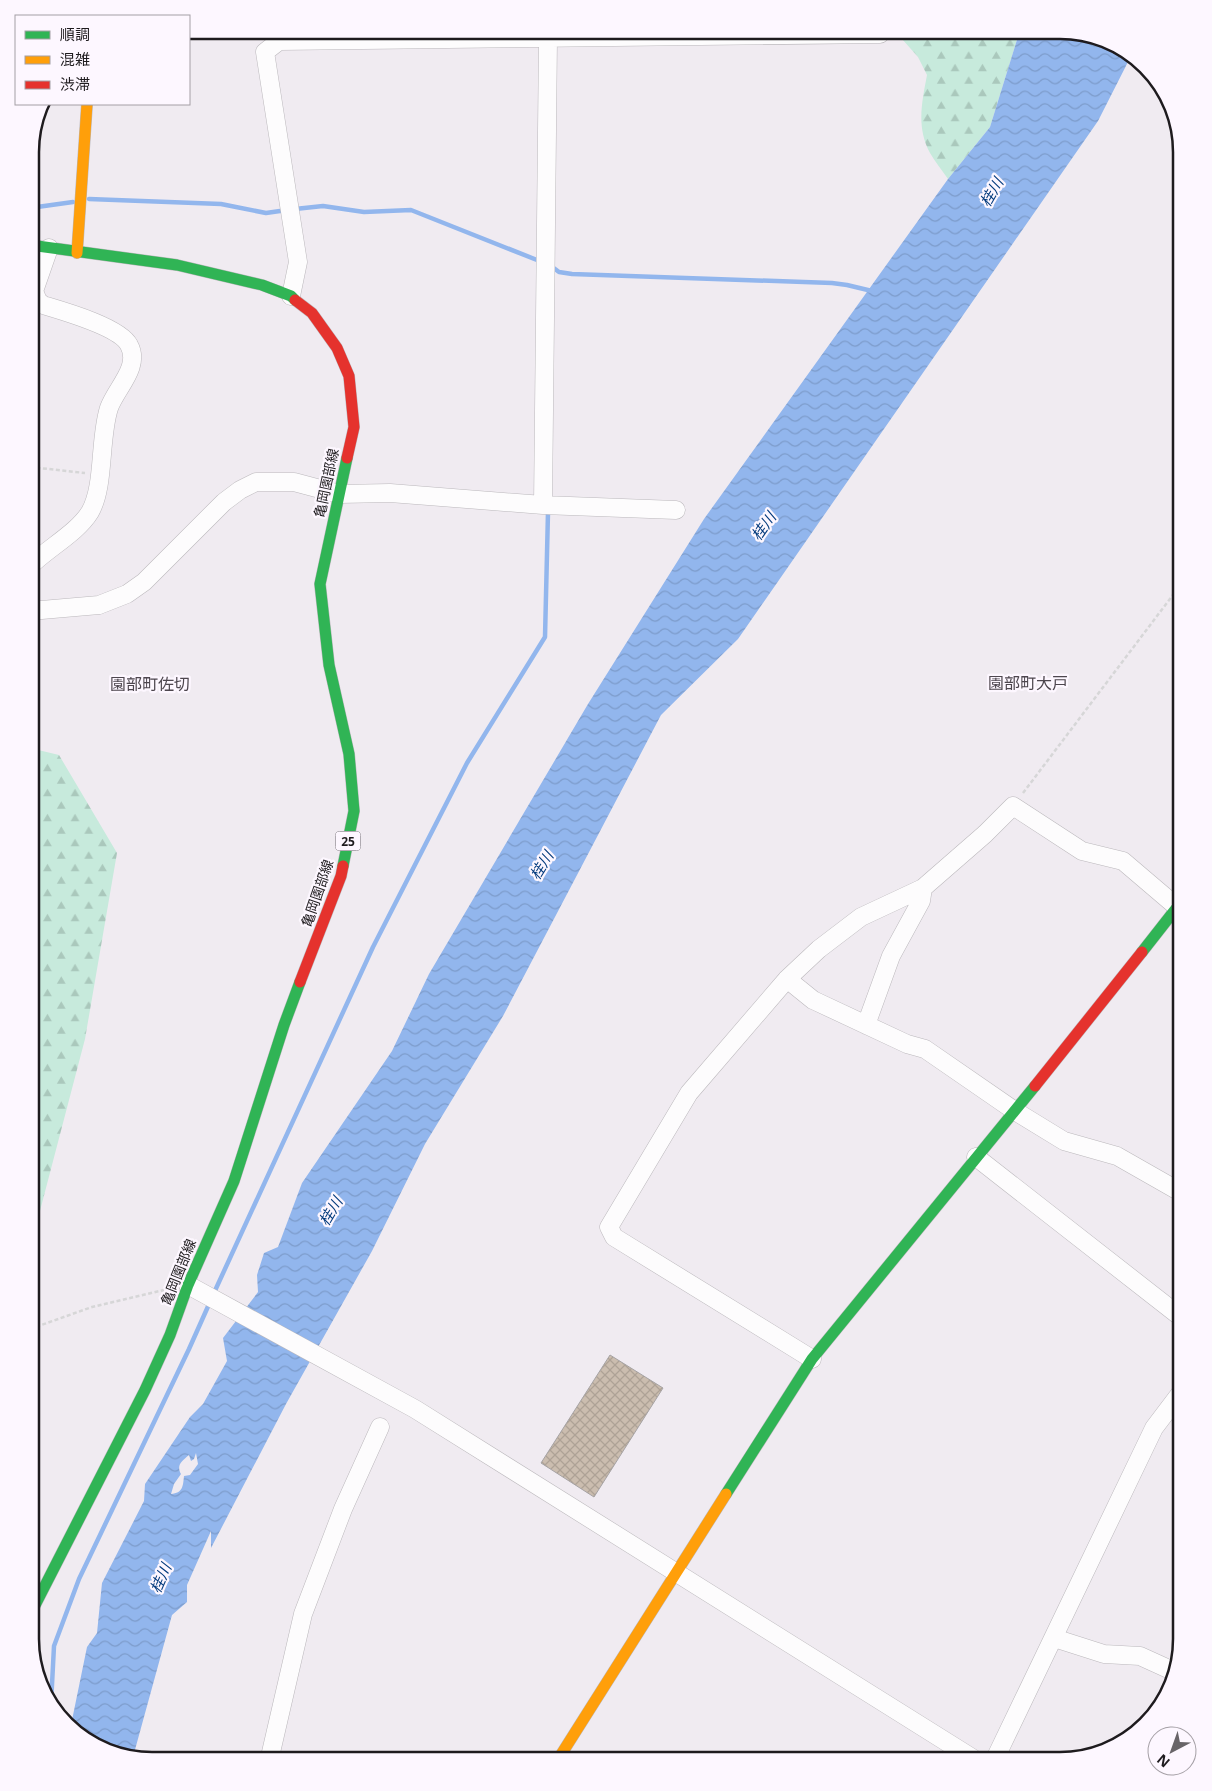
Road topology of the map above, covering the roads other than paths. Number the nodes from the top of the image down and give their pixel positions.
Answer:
1 (458, 39) edge
2 (548, 39) edge
3 (87, 105) edge
4 (39, 246) edge
5 (48, 248) junction
6 (78, 253) junction
7 (39, 276) edge
8 (291, 296) junction
9 (39, 302) edge
10 (339, 494) junction
11 (542, 505) junction
12 (676, 510) dead end
13 (39, 558) edge
14 (39, 610) edge
15 (924, 888) junction
16 (1173, 899) edge
17 (1173, 913) edge
18 (786, 979) junction
19 (866, 1025) junction
20 (1014, 1111) junction
21 (976, 1157) junction
22 (1173, 1189) edge
23 (191, 1287) junction
24 (1173, 1311) edge
25 (812, 1359) junction
26 (1173, 1403) edge
27 (380, 1427) dead end
28 (677, 1572) junction
29 (39, 1597) edge
30 (1054, 1638) junction
31 (1169, 1669) edge
32 (272, 1752) edge
33 (564, 1752) edge
34 (964, 1752) edge
35 (998, 1752) edge

1 - 8 street
2 - 11 street
3 - 6 main road
4 - 5 main road, 亀岡園部線 / 25
5 - 6 main road, 亀岡園部線 / 25
5 - 7 street
6 - 8 main road, 亀岡園部線 / 25
8 - 10 main road, 亀岡園部線 / 25
9 - 13 street
10 - 11 street
10 - 14 street
10 - 23 main road, 亀岡園部線 / 25
11 - 12 street
15 - 16 street
15 - 18 street
15 - 19 street
17 - 20 main road
18 - 19 street
18 - 25 street
19 - 20 street
20 - 21 main road
20 - 22 street
21 - 24 street
21 - 25 main road
23 - 28 street
23 - 29 main road, 亀岡園部線 / 25
25 - 28 main road
26 - 30 street
27 - 32 street
28 - 33 main road
28 - 34 street
30 - 31 street
30 - 35 street

